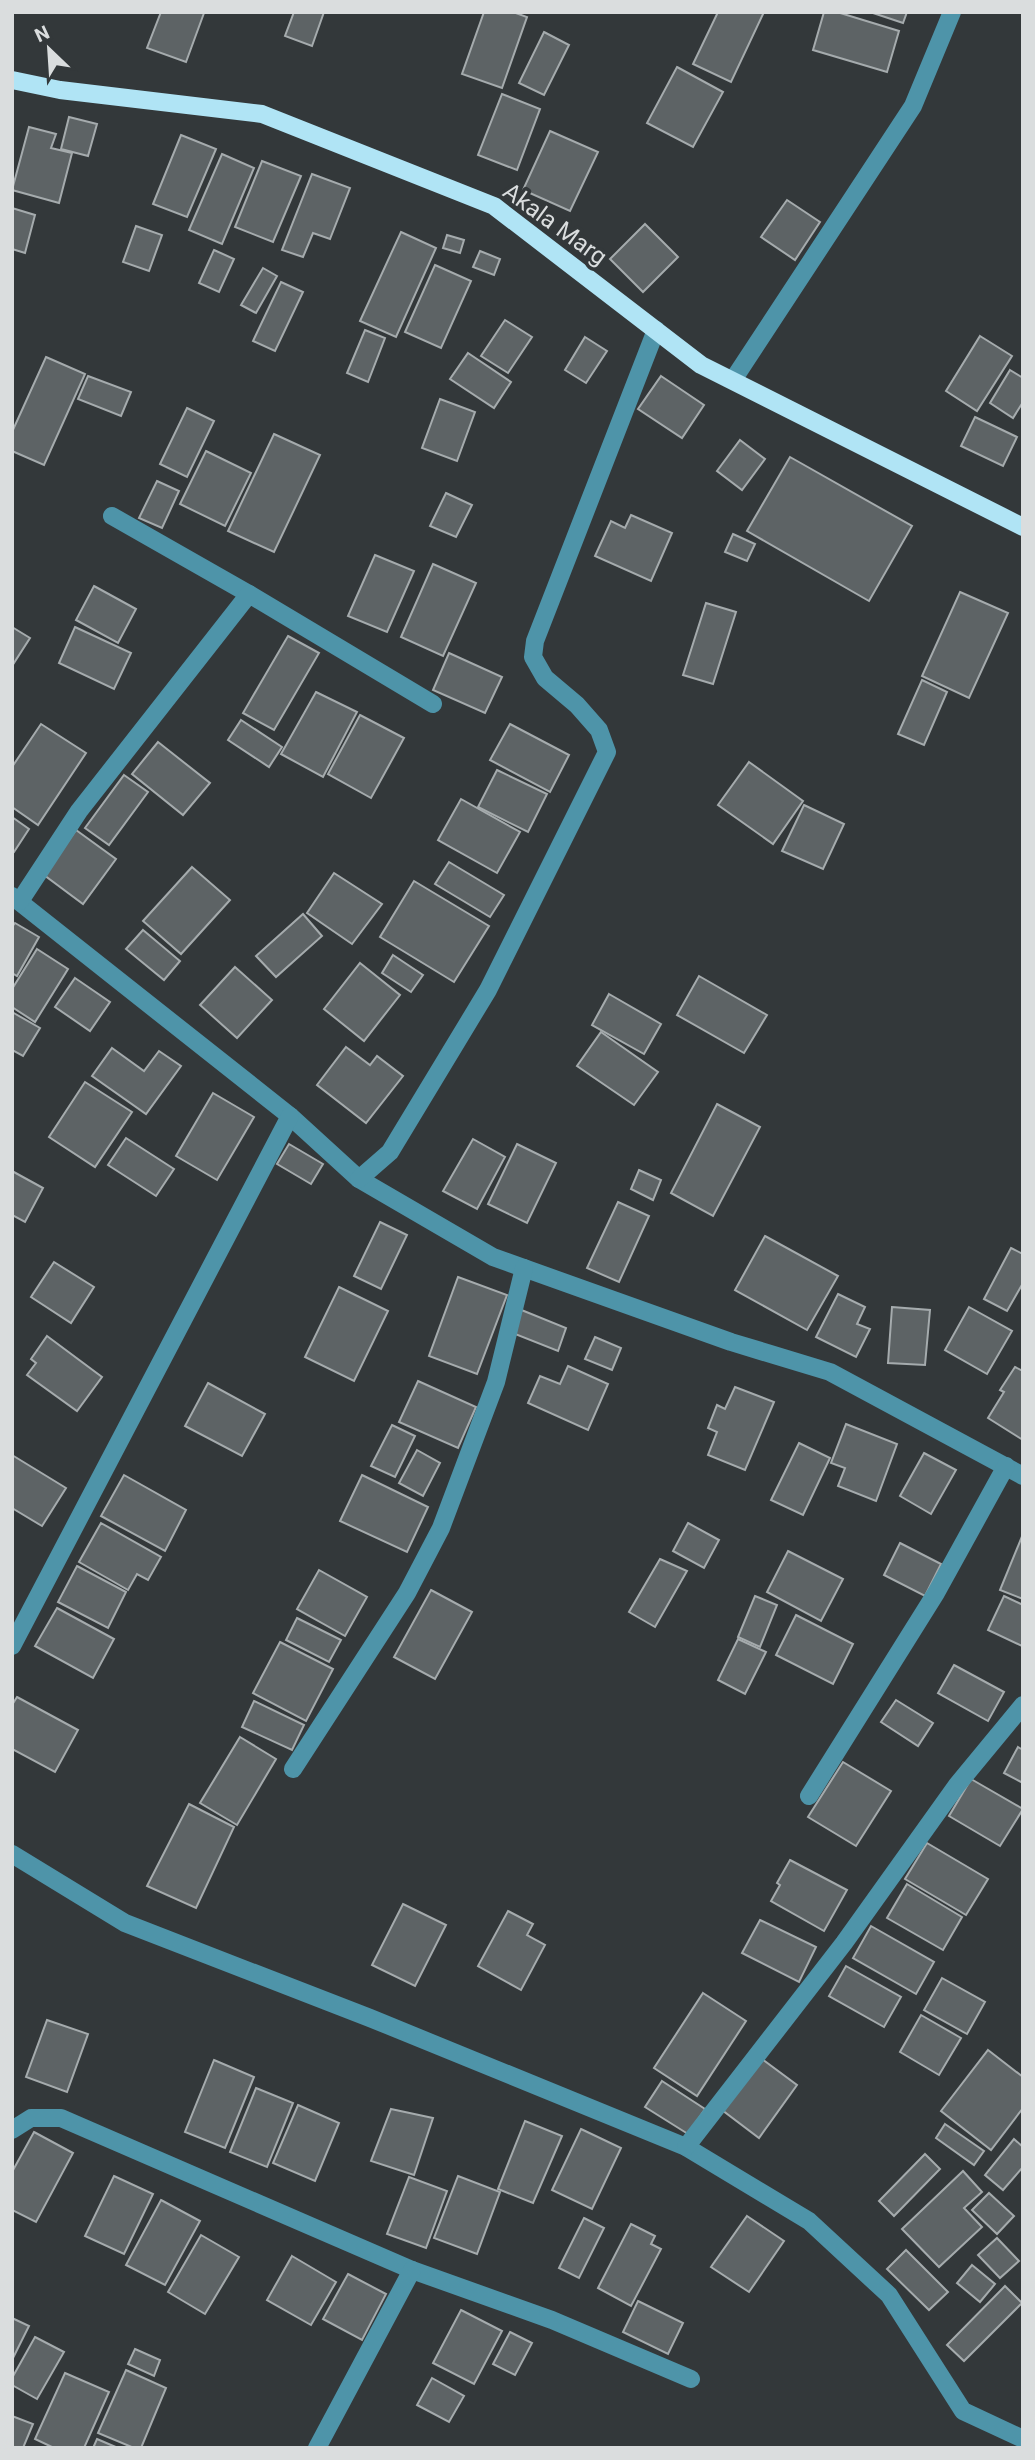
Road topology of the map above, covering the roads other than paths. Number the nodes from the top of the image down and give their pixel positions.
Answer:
1 (952, 12) edge
2 (12, 80) edge
3 (656, 330) junction
4 (733, 380) junction
5 (112, 516) dead end
6 (1023, 527) edge
7 (249, 594) junction
8 (433, 704) dead end
9 (16, 899) edge
10 (290, 1116) junction
11 (359, 1179) junction
12 (524, 1268) junction
13 (1006, 1466) junction
14 (1023, 1476) edge
15 (12, 1646) edge
16 (1023, 1705) edge
17 (293, 1769) dead end
18 (809, 1796) dead end
19 (12, 1854) edge
20 (12, 2130) edge
21 (686, 2147) junction
22 (412, 2270) junction
23 (691, 2379) dead end
24 (1023, 2440) edge
25 (317, 2448) edge

1 - 4 street
2 - 3 main road, Akala Marg
3 - 4 main road, Akala Marg
3 - 11 street
4 - 6 main road, Akala Marg
5 - 7 street
7 - 8 street
7 - 9 street
9 - 10 street
10 - 11 street
10 - 15 street
11 - 12 street
12 - 13 street
12 - 17 street
13 - 14 street
13 - 18 street
16 - 21 street
19 - 21 street
20 - 22 street
21 - 24 street
22 - 23 street
22 - 25 street

